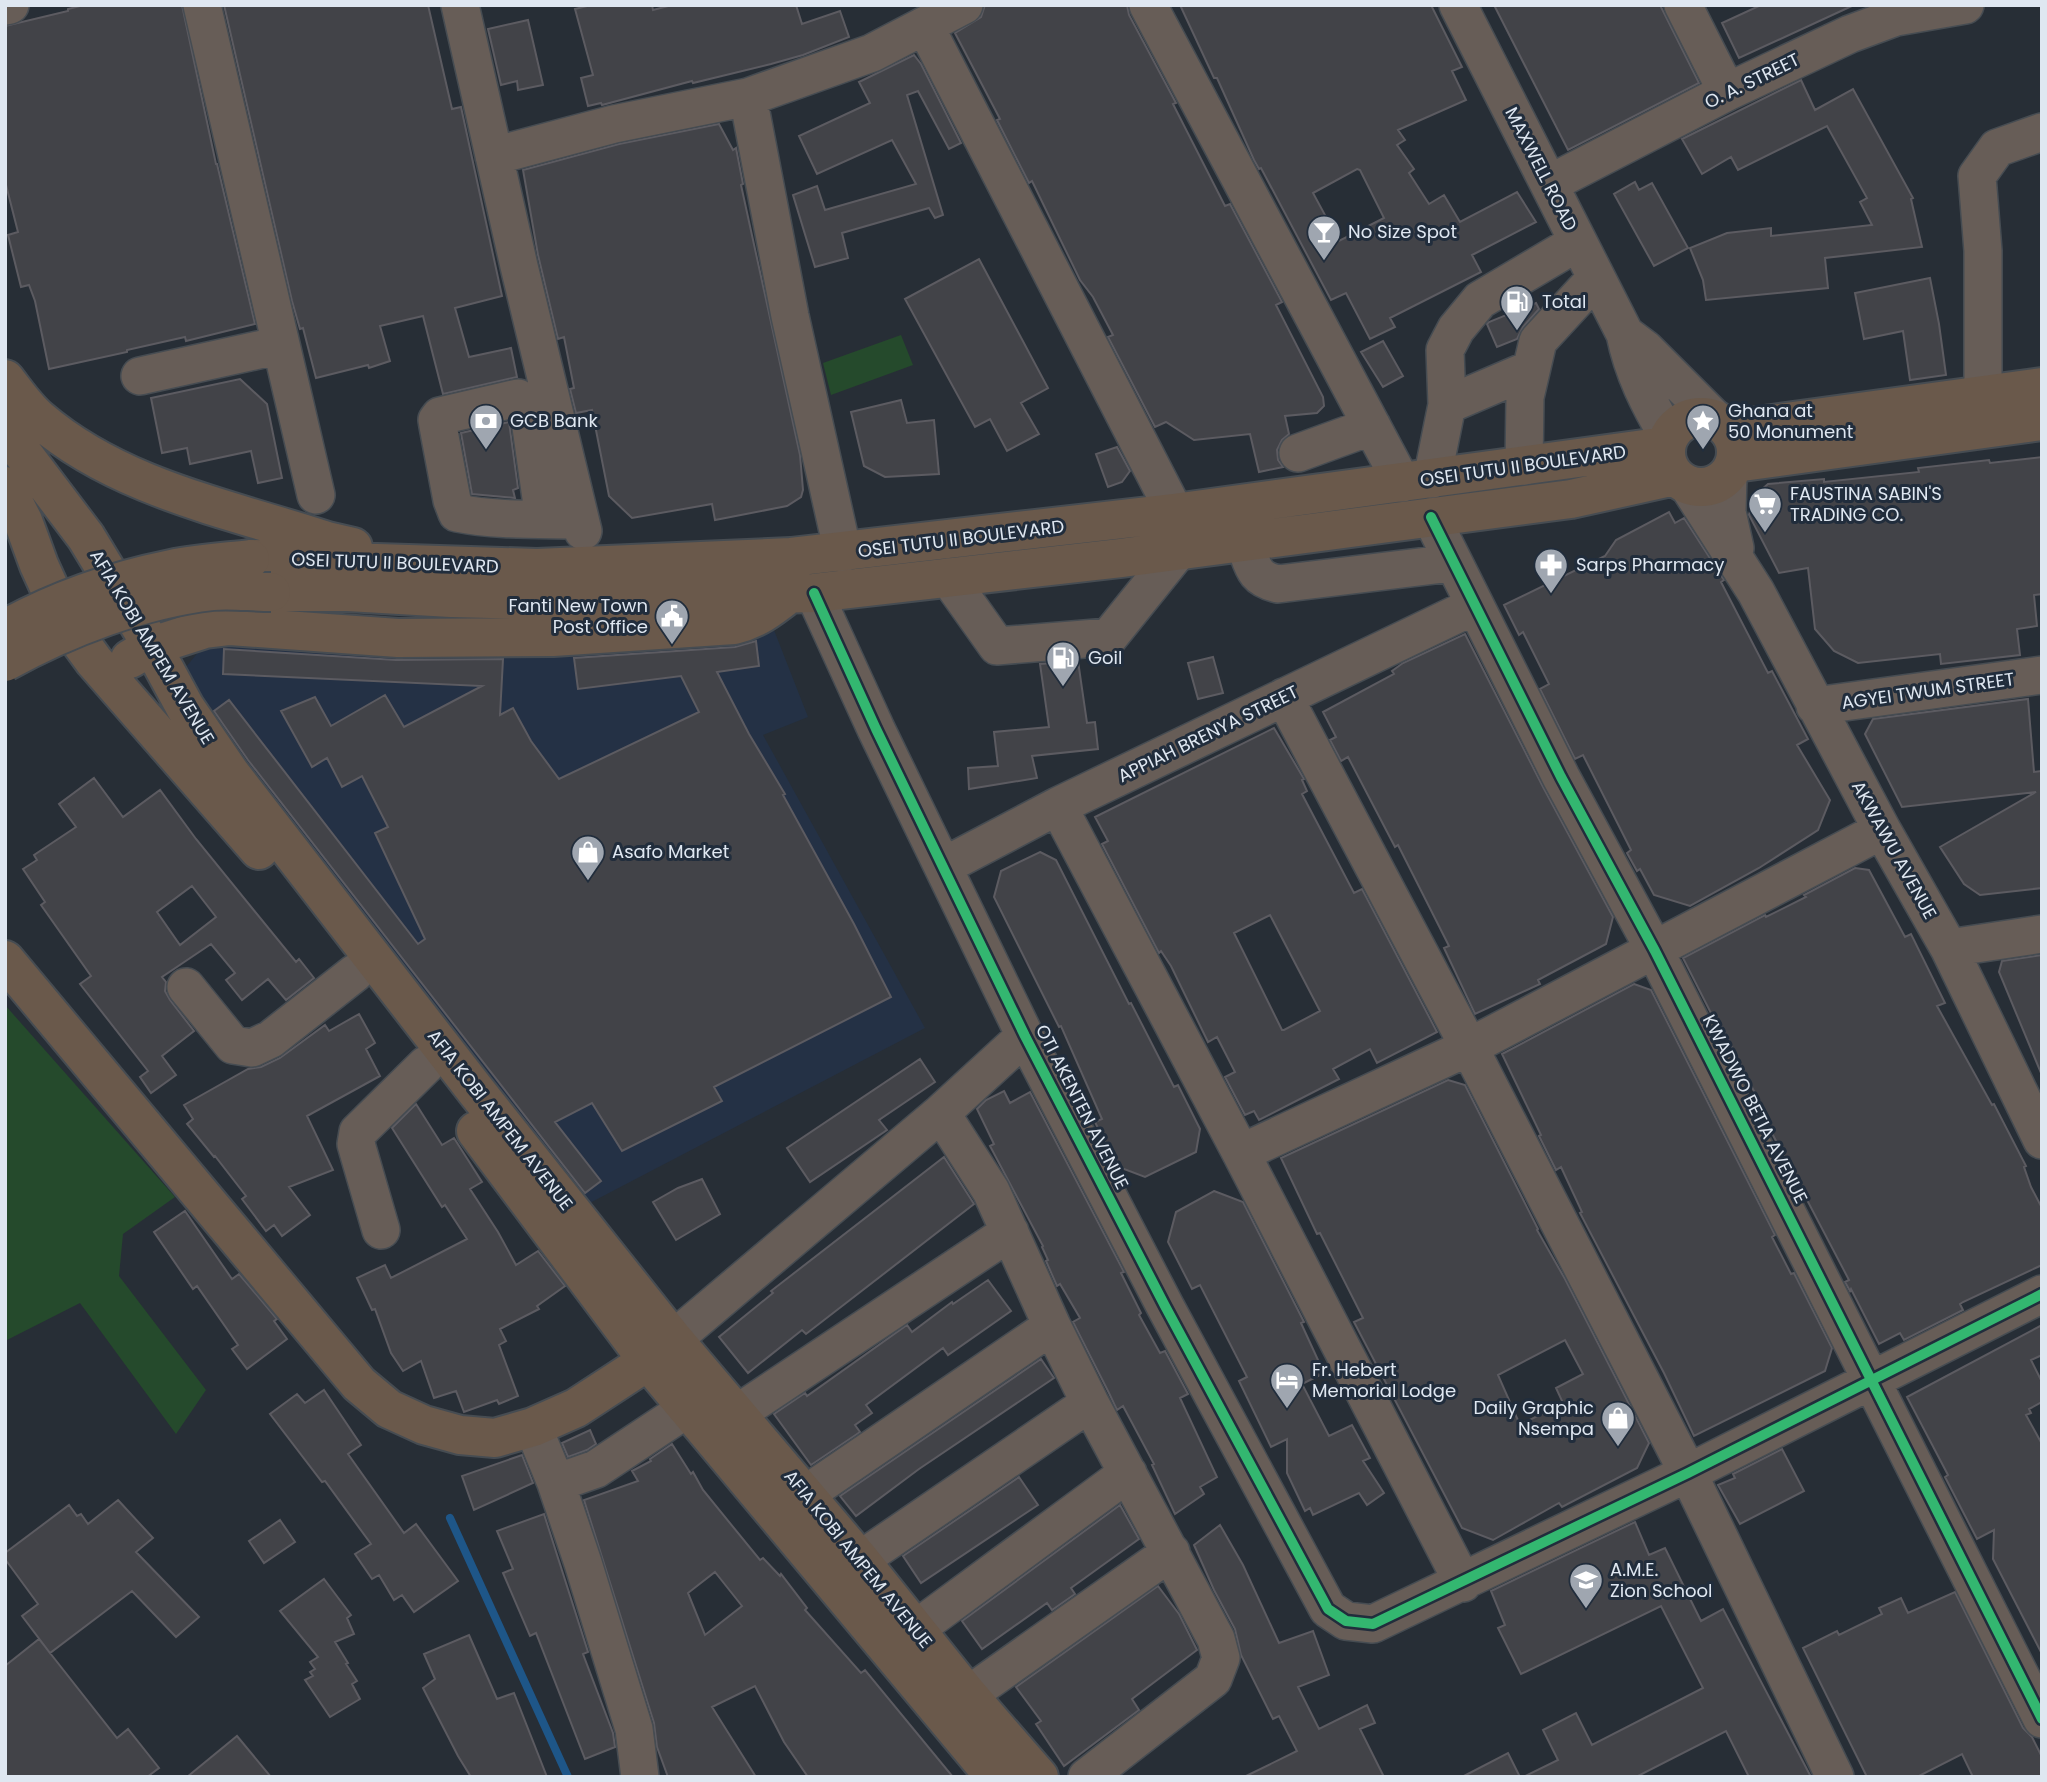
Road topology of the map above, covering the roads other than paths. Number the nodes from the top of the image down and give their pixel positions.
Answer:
1 (202, 5) edge
2 (460, 5) edge
3 (964, 5) edge
4 (1148, 5) edge
5 (1458, 5) edge
6 (1682, 5) edge
7 (1965, 5) edge
8 (925, 26) junction
9 (1727, 92) junction
10 (748, 97) junction
11 (2042, 132) edge
12 (494, 156) junction
13 (1549, 184) junction
14 (1578, 242) junction
15 (1597, 278) junction
16 (1625, 334) junction
17 (281, 345) junction
18 (1531, 369) junction
19 (140, 376) dead end
20 (5, 379) edge
21 (2042, 387) edge
22 (1983, 396) junction
23 (1447, 405) junction
24 (2042, 421) edge
25 (22, 424) edge
26 (1371, 426) junction
27 (1727, 447) junction
28 (1298, 453) dead end
29 (1674, 461) junction
30 (1524, 466) junction
31 (1417, 481) junction
32 (5, 485) edge
33 (316, 495) dead end
34 (1431, 517) junction
35 (544, 519) dead end
36 (1177, 532) junction
37 (1244, 542) junction
38 (843, 553) junction
39 (1452, 563) junction
40 (1739, 563) junction
41 (420, 564) junction
42 (948, 578) junction
43 (537, 584) junction
44 (801, 593) junction
45 (1474, 606) junction
46 (5, 629) edge
47 (152, 646) junction
48 (94, 661) junction
49 (5, 662) edge
50 (2042, 675) edge
51 (1284, 697) junction
52 (1815, 706) junction
53 (1058, 806) junction
54 (1882, 830) junction
55 (944, 866) junction
56 (2042, 934) edge
57 (1949, 948) junction
58 (1655, 951) junction
59 (5, 960) edge
60 (355, 973) junction
61 (186, 987) dead end
62 (1025, 1036) junction
63 (1469, 1047) junction
64 (426, 1065) junction
65 (941, 1113) junction
66 (2042, 1140) edge
67 (1241, 1153) junction
68 (380, 1230) dead end
69 (1010, 1232) junction
70 (2042, 1294) edge
71 (1052, 1326) junction
72 (661, 1350) junction
73 (1872, 1380) junction
74 (1090, 1403) junction
75 (688, 1408) junction
76 (738, 1413) junction
77 (533, 1427) junction
78 (1128, 1473) junction
79 (1688, 1473) junction
80 (556, 1483) junction
81 (806, 1494) junction
82 (1171, 1552) junction
83 (860, 1560) junction
84 (1463, 1583) junction
85 (916, 1629) junction
86 (968, 1695) junction
87 (2042, 1719) edge
88 (640, 1777) edge
89 (995, 1777) edge
90 (1039, 1777) edge
91 (1087, 1777) edge
92 (1835, 1777) edge

1 - 17 street
2 - 12 street
3 - 8 street
4 - 26 street
5 - 13 street, MAXWELL ROAD
6 - 9 street
7 - 9 street, O. A. STREET
8 - 10 street
8 - 36 street
9 - 13 street, O. A. STREET
10 - 12 street
10 - 38 street
11 - 22 street
12 - 35 street
13 - 14 street, MAXWELL ROAD
14 - 15 street, MAXWELL ROAD
14 - 23 street
15 - 16 street, MAXWELL ROAD
15 - 18 street
16 - 27 street, MAXWELL ROAD
16 - 29 street, MAXWELL ROAD
17 - 19 street
17 - 33 street
18 - 23 street
18 - 30 street
20 - 25 main road
21 - 22 main road
22 - 27 main road
23 - 31 street
24 - 27 main road
25 - 41 main road
25 - 47 main road, AFIA KOBI AMPEM AVENUE
26 - 28 street
26 - 31 street
27 - 29 main road
27 - 29 main road
27 - 40 street, AKWAWU AVENUE
29 - 30 main road, OSEI TUTU II BOULEVARD
29 - 34 main road, OSEI TUTU II BOULEVARD
29 - 40 street, AKWAWU AVENUE
30 - 31 main road, OSEI TUTU II BOULEVARD
31 - 36 main road, OSEI TUTU II BOULEVARD
32 - 48 main road, AFIA KOBI AMPEM AVENUE
34 - 37 main road, OSEI TUTU II BOULEVARD
34 - 39 street, KWADWO BETIA AVENUE
36 - 37 main road, OSEI TUTU II BOULEVARD
36 - 38 main road, OSEI TUTU II BOULEVARD
36 - 42 main road, OSEI TUTU II BOULEVARD
36 - 42 street
37 - 39 street
38 - 43 main road, OSEI TUTU II BOULEVARD
39 - 45 street, KWADWO BETIA AVENUE
40 - 52 street, AKWAWU AVENUE
41 - 43 main road, OSEI TUTU II BOULEVARD
41 - 46 main road, OSEI TUTU II BOULEVARD, bridge
42 - 44 main road, OSEI TUTU II BOULEVARD
43 - 44 main road, OSEI TUTU II BOULEVARD
43 - 49 main road, OSEI TUTU II BOULEVARD, bridge
44 - 47 main road
44 - 55 street, OTI AKENTEN AVENUE
45 - 51 street, APPIAH BRENYA STREET
45 - 58 street, KWADWO BETIA AVENUE
47 - 48 main road
47 - 72 main road, AFIA KOBI AMPEM AVENUE
48 - 60 main road, AFIA KOBI AMPEM AVENUE
50 - 52 street, AGYEI TWUM STREET
51 - 53 street, APPIAH BRENYA STREET
51 - 63 street
52 - 54 street, AKWAWU AVENUE
53 - 55 street, APPIAH BRENYA STREET
53 - 67 street
54 - 57 street, AKWAWU AVENUE
54 - 58 street
55 - 62 street, OTI AKENTEN AVENUE
56 - 57 street
57 - 66 street, AKWAWU AVENUE
58 - 63 street
58 - 73 street, KWADWO BETIA AVENUE
59 - 77 main road
60 - 61 street
60 - 64 main road, AFIA KOBI AMPEM AVENUE
62 - 65 street
62 - 84 street, OTI AKENTEN AVENUE
63 - 67 street
63 - 79 street
64 - 68 street
64 - 72 main road, AFIA KOBI AMPEM AVENUE
65 - 69 street
65 - 72 street
67 - 84 street
69 - 71 street
69 - 76 street
70 - 73 street
71 - 74 street
71 - 81 street
72 - 75 main road, AFIA KOBI AMPEM AVENUE
72 - 76 main road, AFIA KOBI AMPEM AVENUE
72 - 77 main road
73 - 79 street
73 - 87 street, KWADWO BETIA AVENUE
74 - 78 street
74 - 83 street
75 - 80 street
75 - 89 main road, AFIA KOBI AMPEM AVENUE
76 - 81 main road, AFIA KOBI AMPEM AVENUE
77 - 80 street
78 - 82 street
78 - 85 street
79 - 84 street
79 - 92 street
80 - 88 street
81 - 83 main road, AFIA KOBI AMPEM AVENUE
82 - 86 street
82 - 91 street
83 - 85 main road, AFIA KOBI AMPEM AVENUE
85 - 86 main road, AFIA KOBI AMPEM AVENUE
86 - 90 main road, AFIA KOBI AMPEM AVENUE

